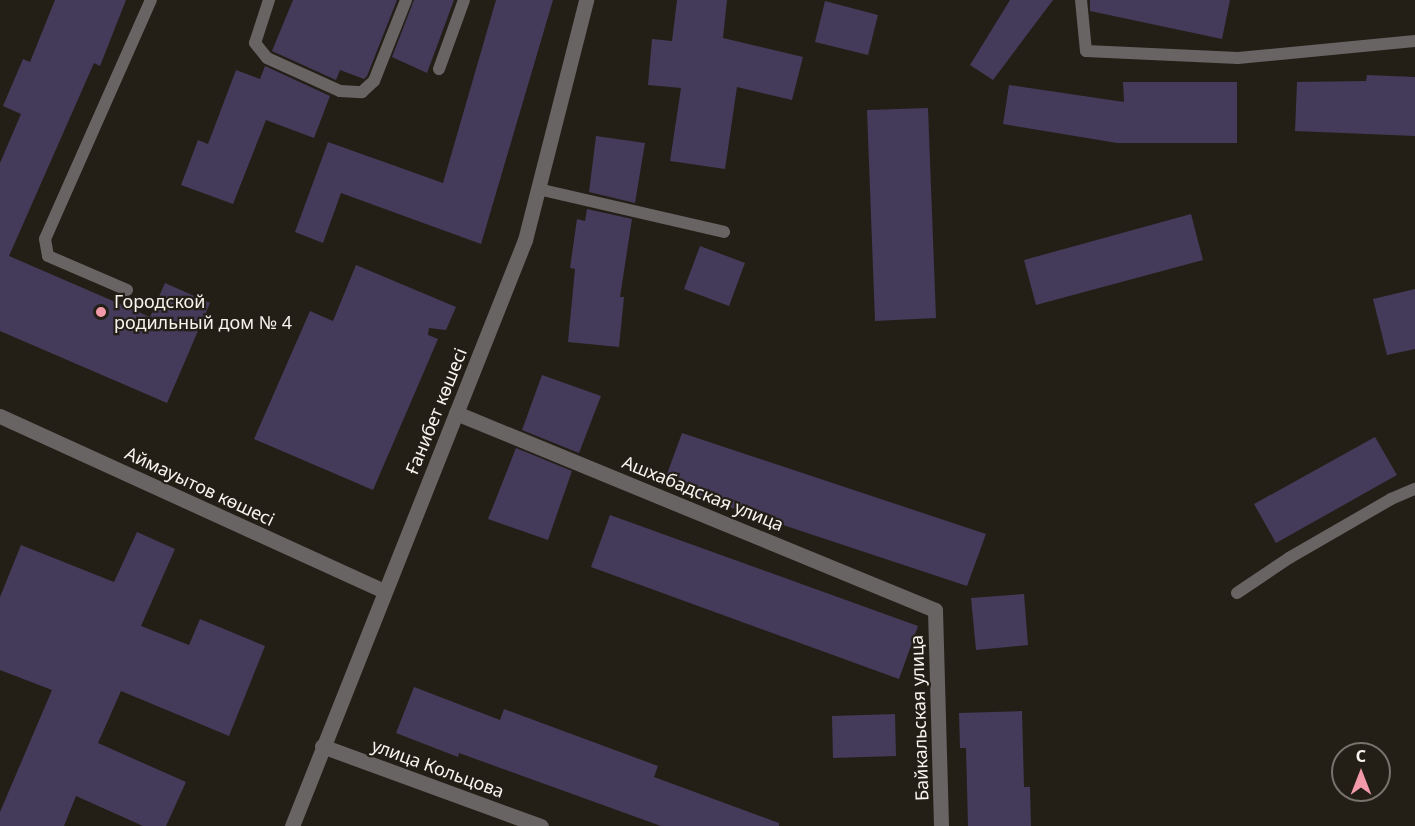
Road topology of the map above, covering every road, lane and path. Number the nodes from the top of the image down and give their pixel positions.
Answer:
1 (151, 0) edge
2 (270, 0) edge
3 (406, 0) edge
4 (464, 0) edge
5 (586, 0) edge
6 (1081, 0) edge
7 (1415, 41) edge
8 (439, 69) dead end
9 (538, 189) junction
10 (724, 232) dead end
11 (127, 290) dead end
12 (456, 413) junction
13 (0, 416) edge
14 (1415, 489) edge
15 (384, 591) junction
16 (1237, 593) dead end
17 (934, 610) joint
18 (322, 746) junction
19 (292, 826) edge
20 (541, 826) edge
21 (941, 826) edge

1 - 11 lane
2 - 3 lane
4 - 8 lane
5 - 9 street, Ғанибет көшесі
6 - 7 lane
9 - 10 lane
9 - 12 street, Ғанибет көшесі
12 - 15 street, Ғанибет көшесі
12 - 17 street, Ашхабадская улица
13 - 15 street, Аймауытов көшесі
14 - 16 lane
15 - 18 street, Ғанибет көшесі
17 - 21 street, Байкальская улица
18 - 19 street, Ғанибет көшесі
18 - 20 street, улица Кольцова

